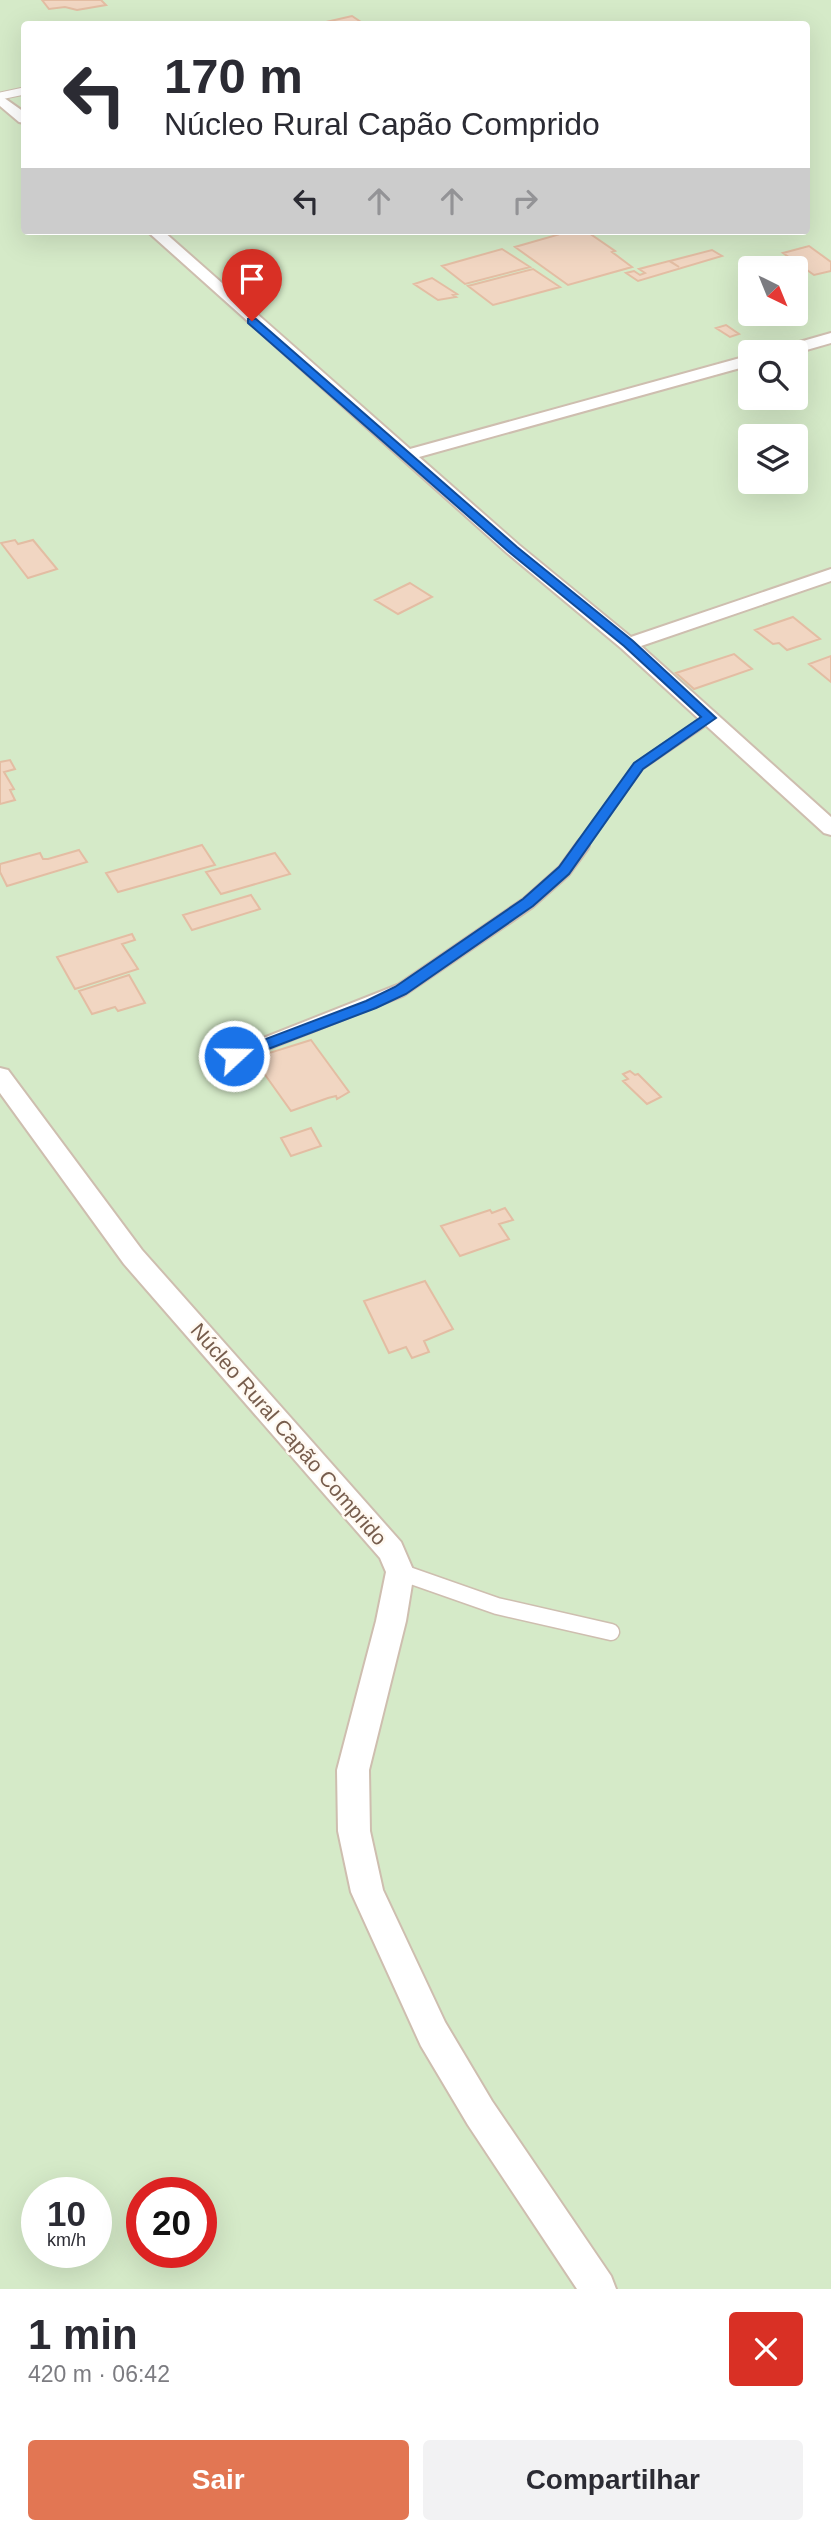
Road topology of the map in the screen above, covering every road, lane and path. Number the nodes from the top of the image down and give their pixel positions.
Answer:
1 (21, 92) edge
2 (0, 98) edge
3 (21, 116) edge
4 (158, 235) edge
5 (831, 338) edge
6 (808, 344) edge
7 (738, 364) edge
8 (406, 455) junction
9 (831, 575) edge
10 (628, 644) junction
11 (709, 718) junction
12 (831, 828) edge
13 (234, 1056) dead end
14 (0, 1076) edge
15 (400, 1572) junction
16 (611, 1632) dead end
17 (598, 2289) edge

1 - 2 lane
2 - 3 street
4 - 8 street
5 - 6 street
7 - 8 street
8 - 10 street
9 - 10 street
10 - 11 street
11 - 12 street
11 - 13 lane
14 - 15 street, Núcleo Rural Capão Comprido
15 - 16 lane
15 - 17 street

